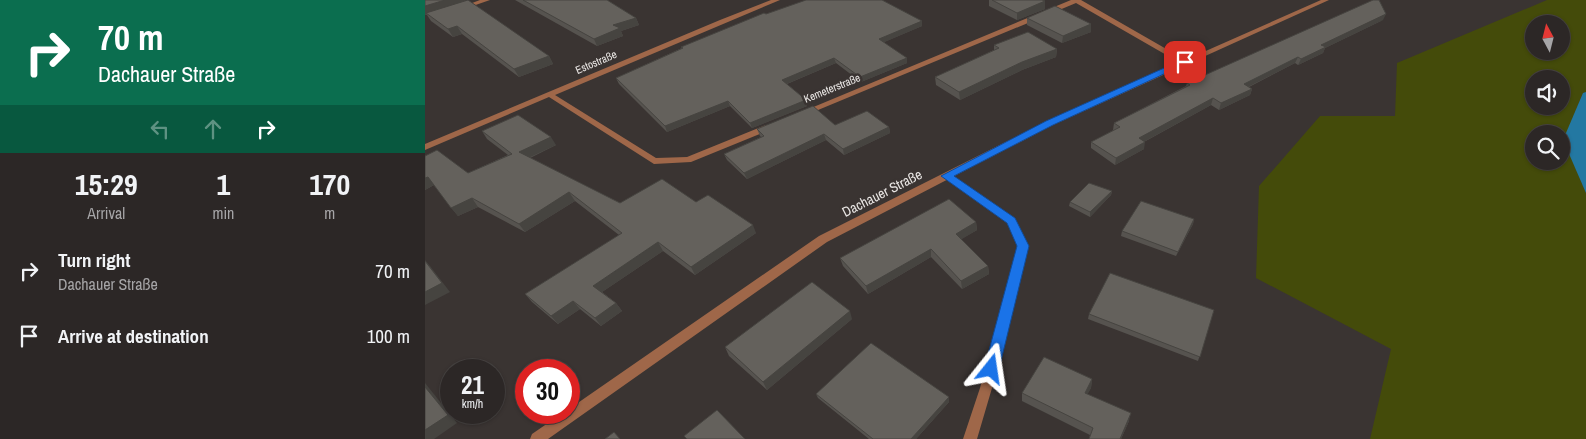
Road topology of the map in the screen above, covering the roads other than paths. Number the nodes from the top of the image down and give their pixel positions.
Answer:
1 (487, 0) edge
2 (777, 0) edge
3 (1076, 0) edge
4 (1326, 0) edge
5 (458, 9) edge
6 (1185, 62) junction
7 (549, 94) junction
8 (797, 115) edge
9 (778, 123) edge
10 (425, 147) edge
11 (947, 176) junction
12 (537, 439) edge
13 (970, 439) edge

1 - 5 street
2 - 7 street, Estostraße
3 - 6 street
3 - 8 street, Kemeterstraße
4 - 6 street, Dachauer Straße
6 - 11 street, Dachauer Straße
7 - 9 street
7 - 10 street, Estostraße
11 - 12 street, Dachauer Straße
11 - 13 street

